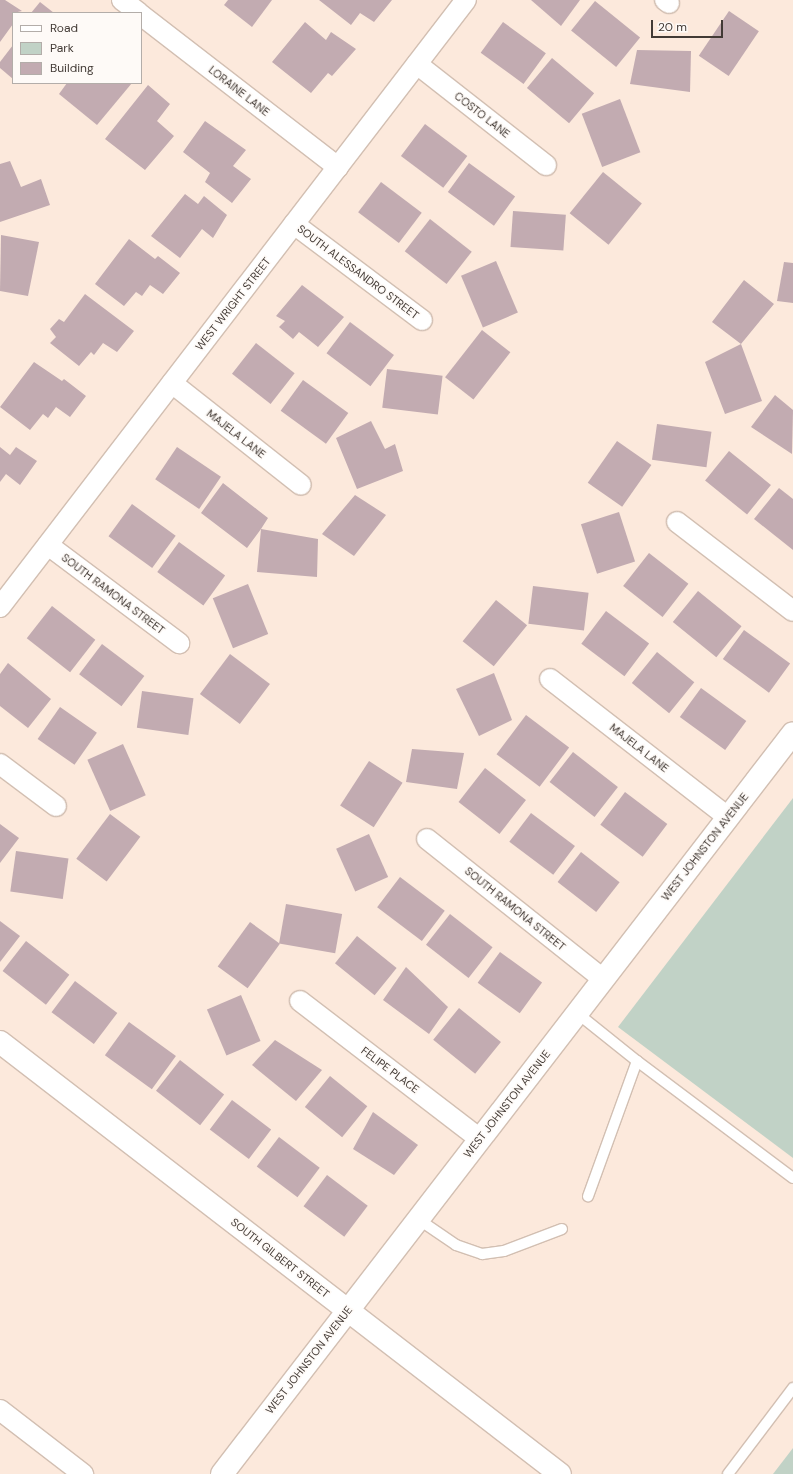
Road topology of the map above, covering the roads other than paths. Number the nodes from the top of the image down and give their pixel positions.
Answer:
1 (122, 0) edge
2 (466, 0) edge
3 (138, 12) edge
4 (142, 16) edge
5 (417, 64) junction
6 (546, 165) dead end
7 (338, 167) junction
8 (294, 224) junction
9 (422, 320) dead end
10 (172, 383) junction
11 (301, 485) dead end
12 (677, 522) dead end
13 (48, 545) junction
14 (0, 607) edge
15 (793, 611) edge
16 (179, 644) dead end
17 (550, 680) dead end
18 (793, 733) edge
19 (0, 764) edge
20 (56, 806) dead end
21 (728, 817) junction
22 (428, 839) dead end
23 (603, 979) junction
24 (300, 1001) dead end
25 (577, 1013) junction
26 (0, 1042) edge
27 (637, 1061) junction
28 (480, 1139) junction
29 (793, 1178) edge
30 (588, 1196) dead end
31 (418, 1219) junction
32 (562, 1229) dead end
33 (348, 1310) junction
34 (793, 1388) edge
35 (0, 1410) edge
36 (83, 1474) edge
37 (222, 1474) edge
38 (559, 1474) edge
39 (728, 1474) edge

1 - 3 street
2 - 5 street, WEST WRIGHT STREET
4 - 7 street, LORAINE LANE
5 - 6 street, COSTO LANE
5 - 7 street, WEST WRIGHT STREET
7 - 8 street, WEST WRIGHT STREET
8 - 9 street, SOUTH ALESSANDRO STREET
8 - 10 street, WEST WRIGHT STREET
10 - 11 street, MAJELA LANE
10 - 13 street, WEST WRIGHT STREET
12 - 15 street
13 - 14 street, WEST WRIGHT STREET
13 - 16 street, SOUTH RAMONA STREET
17 - 21 street, MAJELA LANE
18 - 21 street, WEST JOHNSTON AVENUE
19 - 20 street
21 - 23 street, WEST JOHNSTON AVENUE
22 - 23 street, SOUTH RAMONA STREET
23 - 25 street, WEST JOHNSTON AVENUE
24 - 28 street, FELIPE PLACE
25 - 27 lane
25 - 28 street, WEST JOHNSTON AVENUE
26 - 33 street, SOUTH GILBERT STREET
27 - 29 lane
27 - 30 lane
28 - 31 street, WEST JOHNSTON AVENUE
31 - 32 lane
31 - 33 street, WEST JOHNSTON AVENUE
33 - 37 street, WEST JOHNSTON AVENUE
33 - 38 street, SOUTH GILBERT STREET
34 - 39 lane
35 - 36 street

